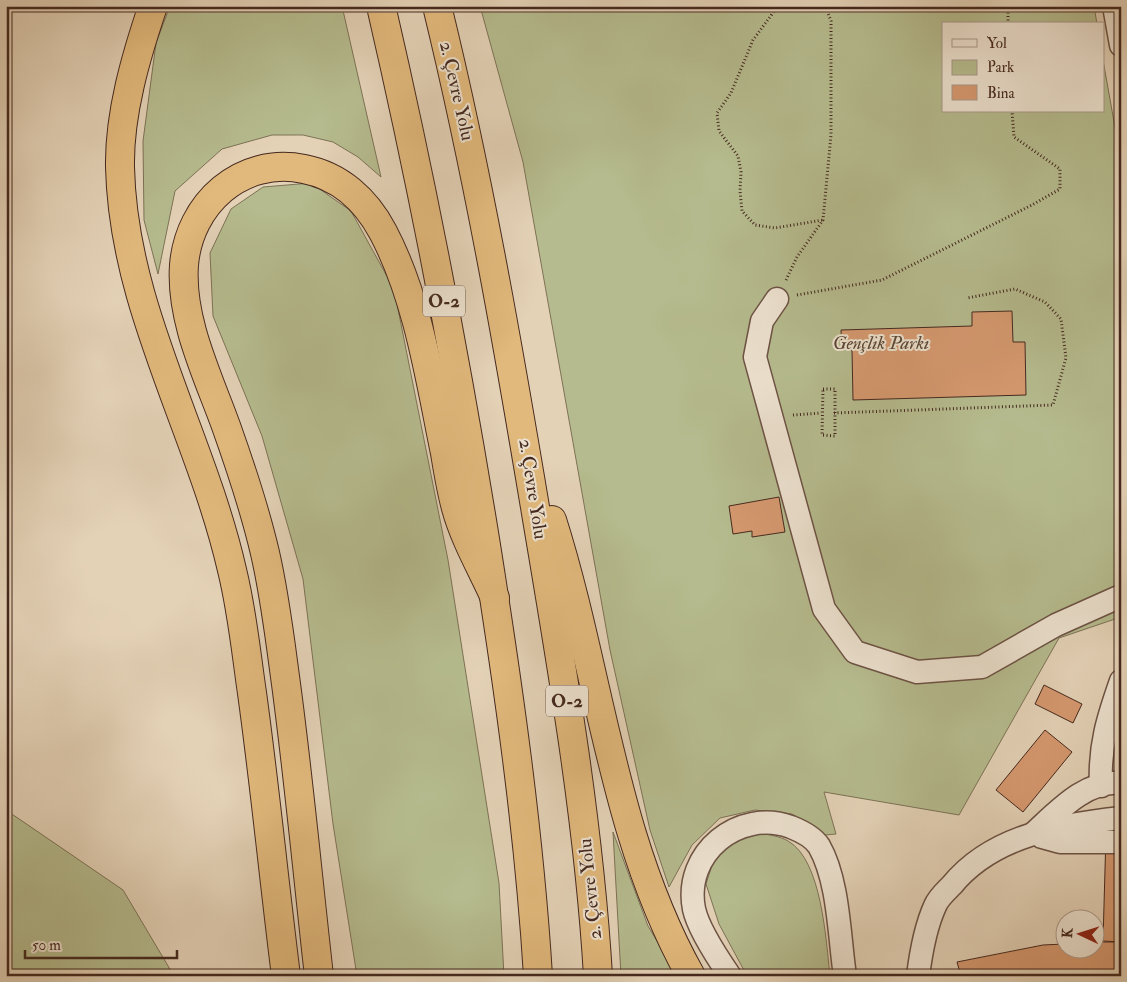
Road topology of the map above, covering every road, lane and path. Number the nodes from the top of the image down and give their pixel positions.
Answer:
1 (153, 6) edge
2 (381, 6) edge
3 (437, 6) edge
4 (778, 6) edge
5 (825, 6) edge
6 (1008, 6) edge
7 (1114, 6) edge
8 (1008, 22) edge
9 (1121, 45) edge
10 (1012, 112) edge
11 (822, 220) junction
12 (967, 298) dead end
13 (777, 299) junction
14 (821, 413) junction
15 (834, 413) junction
16 (770, 416) junction
17 (523, 429) junction
18 (1121, 596) edge
19 (494, 598) junction
20 (1121, 681) edge
21 (1111, 784) edge
22 (1121, 818) edge
23 (1034, 833) junction
24 (1121, 842) edge
25 (286, 976) edge
26 (319, 976) edge
27 (538, 976) edge
28 (598, 976) edge
29 (691, 976) edge
30 (730, 976) edge
31 (845, 976) edge
32 (918, 976) edge

1 - 25 highway
2 - 19 highway, O-2
3 - 17 highway, 2. Çevre Yolu / O-2
4 - 11 path
5 - 11 path
6 - 8 path
7 - 9 street
10 - 13 path
11 - 13 path
12 - 15 path
13 - 16 street
14 - 15 path
14 - 15 path
14 - 16 path
16 - 18 street
17 - 28 highway, 2. Çevre Yolu / O-2
17 - 29 highway
19 - 26 highway
19 - 27 highway, O-2
20 - 21 street
21 - 23 street
22 - 23 street
23 - 24 street
23 - 32 street
30 - 31 street

